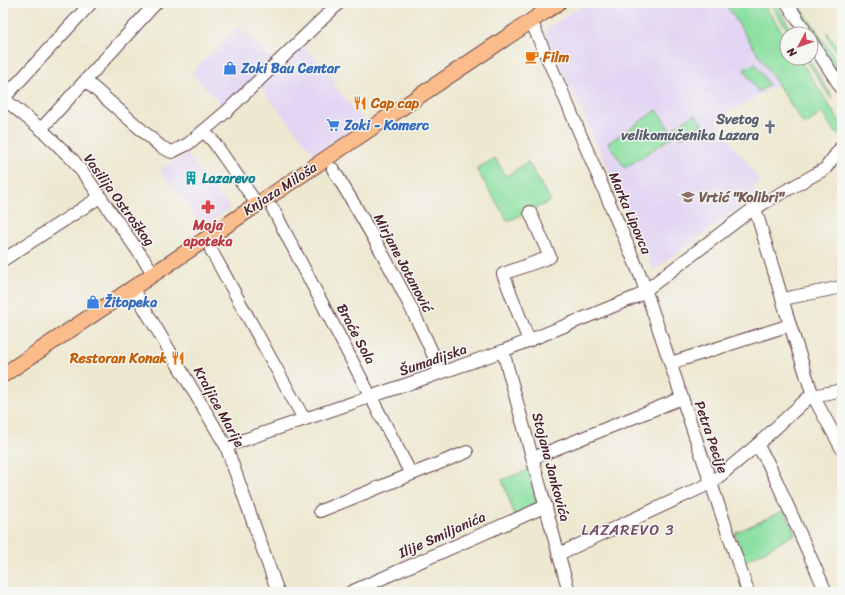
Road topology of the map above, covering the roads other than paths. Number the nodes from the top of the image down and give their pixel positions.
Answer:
1 (91, 3) edge
2 (156, 3) edge
3 (339, 3) edge
4 (558, 3) edge
5 (787, 3) edge
6 (531, 21) junction
7 (802, 26) edge
8 (819, 53) edge
9 (86, 81) junction
10 (842, 89) edge
11 (3, 98) edge
12 (41, 129) junction
13 (203, 131) junction
14 (842, 146) edge
15 (333, 169) dead end
16 (100, 197) junction
17 (257, 204) junction
18 (273, 208) dead end
19 (755, 208) junction
20 (530, 212) dead end
21 (211, 250) dead end
22 (3, 260) edge
23 (154, 274) junction
24 (842, 287) edge
25 (133, 289) junction
26 (646, 291) junction
27 (783, 299) junction
28 (790, 325) junction
29 (529, 341) junction
30 (503, 351) junction
31 (671, 363) junction
32 (440, 374) junction
33 (3, 375) edge
34 (842, 390) edge
35 (813, 396) junction
36 (372, 397) junction
37 (682, 398) junction
38 (304, 419) junction
39 (757, 445) junction
40 (226, 446) junction
41 (842, 449) edge
42 (467, 452) dead end
43 (533, 458) junction
44 (411, 474) junction
45 (711, 483) junction
46 (546, 506) junction
47 (320, 511) dead end
48 (559, 554) junction
49 (278, 592) edge
50 (351, 592) edge
51 (569, 592) edge
52 (748, 592) edge
53 (826, 592) edge

1 - 11 street
2 - 9 street
3 - 13 street
4 - 6 main road, Knjaza Miloša
5 - 7 street
6 - 17 main road, Knjaza Miloša
6 - 26 street, Marka Lipovca
8 - 10 street
9 - 12 street
9 - 13 street
11 - 12 street, Vasilija Ostroškog
12 - 16 street, Vasilija Ostroškog
13 - 17 street
14 - 19 street
15 - 32 street, Mirjane Jotanović
16 - 22 street
16 - 23 street, Vasilija Ostroškog
17 - 23 main road, Knjaza Miloša
18 - 36 street, Braće Sola
19 - 26 street
19 - 27 street
20 - 29 street
21 - 38 street
23 - 25 main road, Knjaza Miloša
24 - 27 street
25 - 33 main road, Knjaza Miloša
25 - 40 street, Kraljice Marije
26 - 29 street, Šumadijska
26 - 31 street, Petra Pecije
27 - 28 street
28 - 31 street
28 - 35 street
29 - 30 street, Šumadijska
30 - 32 street, Šumadijska
30 - 43 street, Stojana Jankovića
31 - 37 street, Petra Pecije
32 - 36 street, Šumadijska
34 - 35 street
35 - 39 street
35 - 41 street
36 - 38 street, Šumadijska
36 - 44 street, Braće Sola
37 - 43 street
37 - 45 street, Petra Pecije
38 - 40 street, Šumadijska
39 - 45 street
39 - 53 street
40 - 49 street, Kraljice Marije
42 - 44 street
43 - 46 street, Stojana Jankovića
44 - 47 street
45 - 48 street
45 - 52 street, Petra Pecije
46 - 48 street, Stojana Jankovića
46 - 50 street, Ilije Smiljanića
48 - 51 street, Stojana Jankovića

